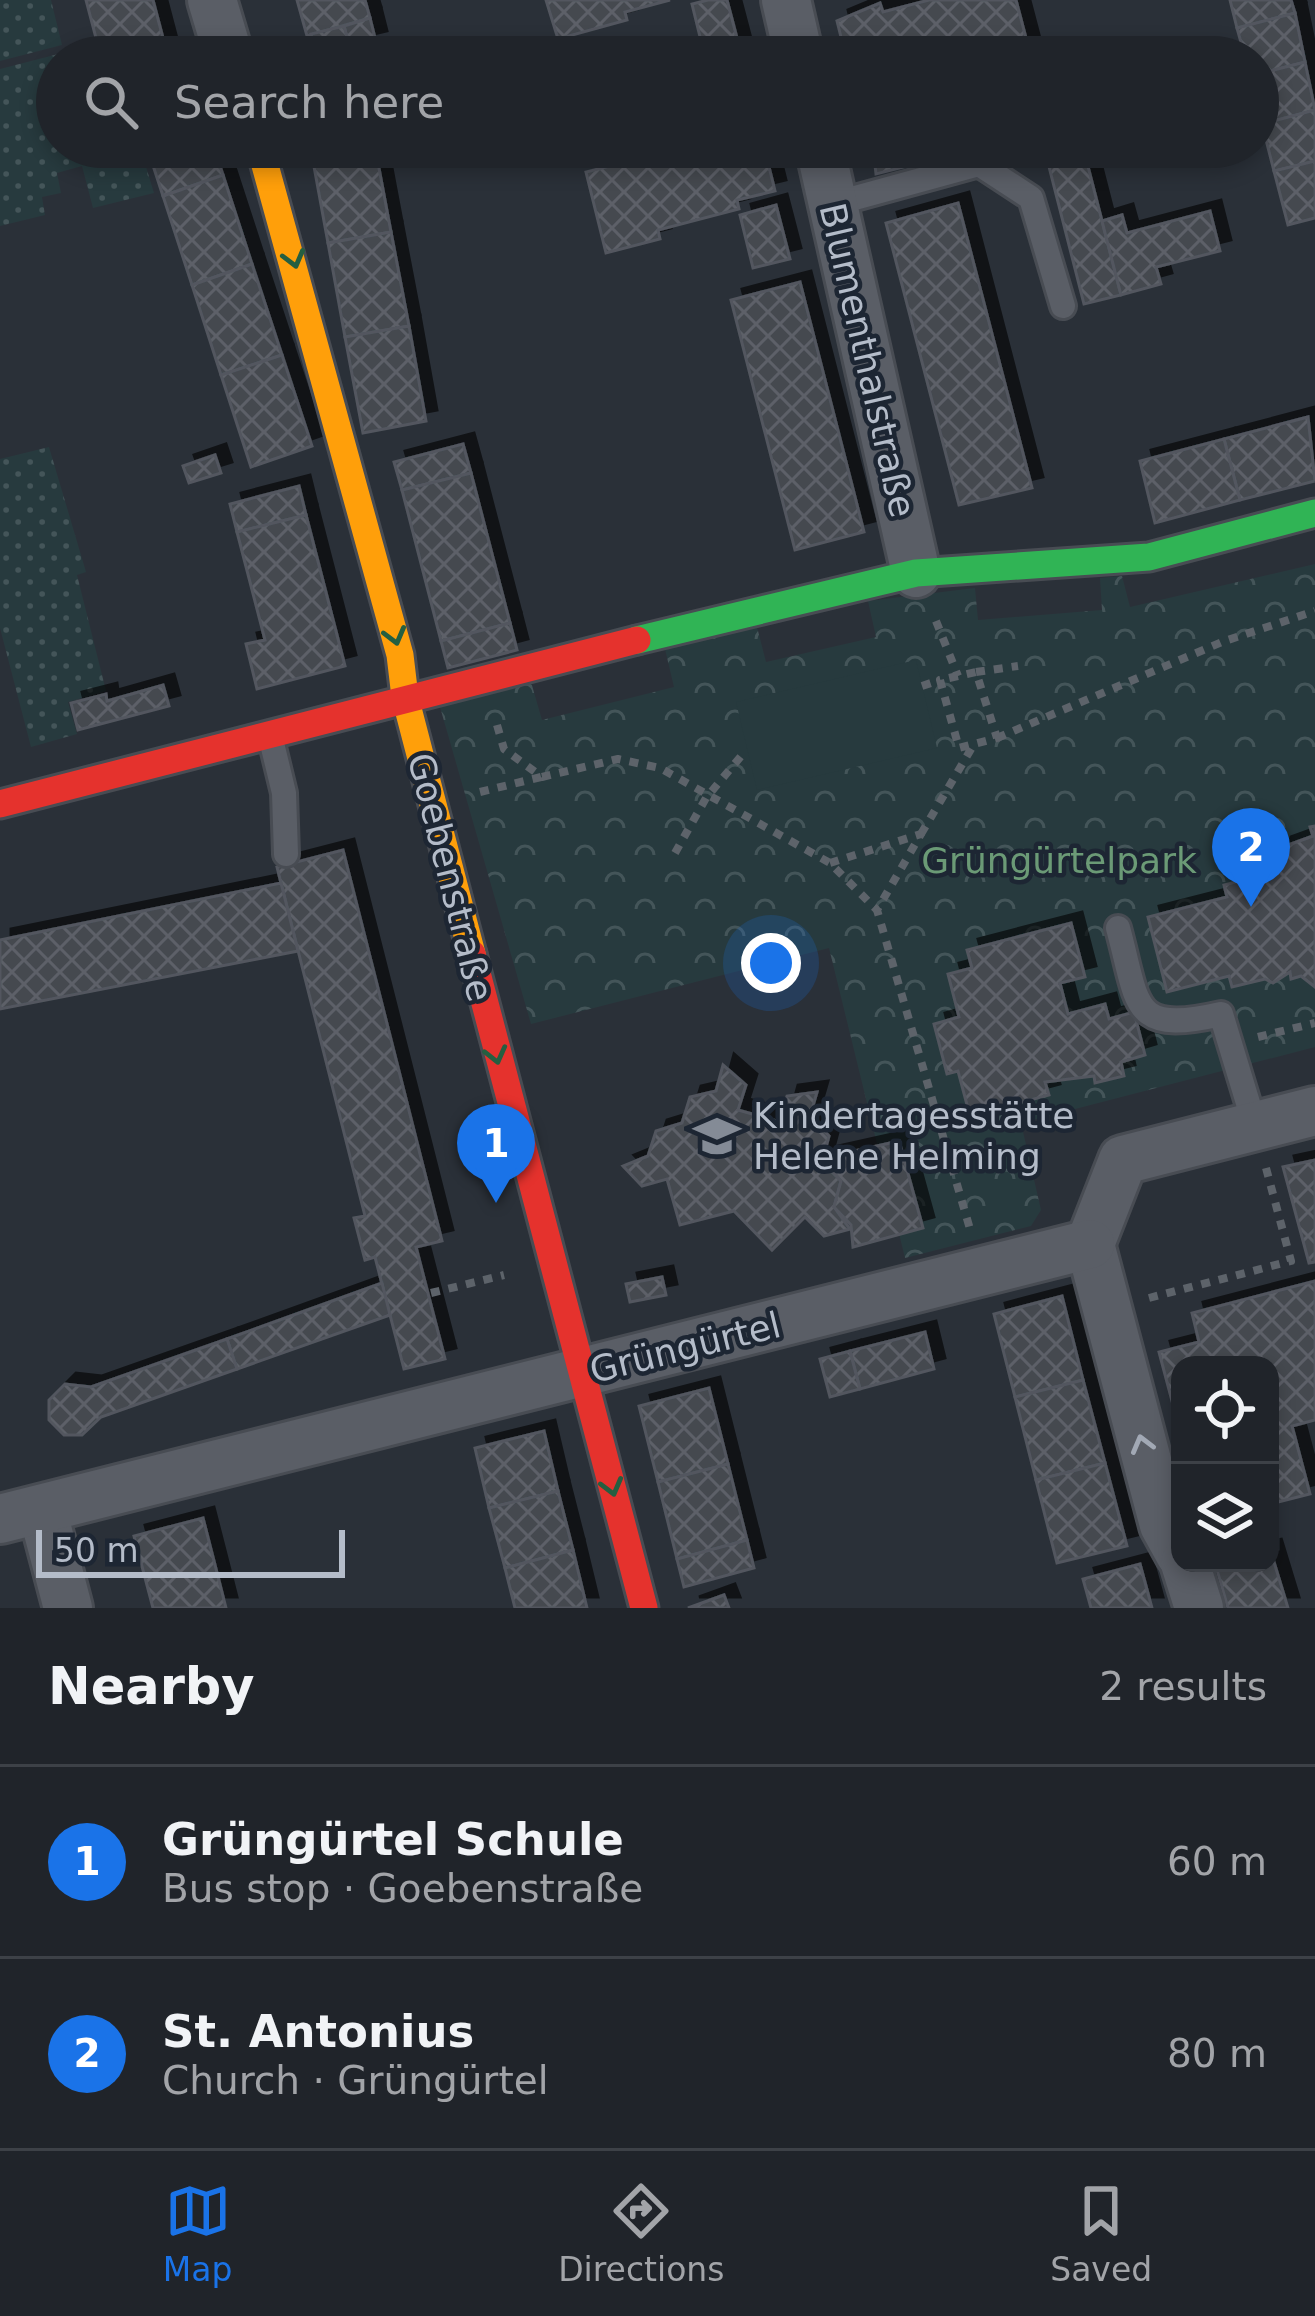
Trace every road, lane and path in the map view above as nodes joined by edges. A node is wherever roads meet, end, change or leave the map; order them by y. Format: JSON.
{"nodes":[{"id":1,"x":212,"y":0,"type":"edge"},
{"id":2,"x":786,"y":0,"type":"edge"},
{"id":3,"x":223,"y":36,"type":"edge"},
{"id":4,"x":794,"y":36,"type":"edge"},
{"id":5,"x":266,"y":168,"type":"edge"},
{"id":6,"x":824,"y":168,"type":"edge"},
{"id":7,"x":965,"y":168,"type":"edge"},
{"id":8,"x":986,"y":168,"type":"edge"},
{"id":9,"x":832,"y":204,"type":"junction"},
{"id":10,"x":1063,"y":306,"type":"dead end"},
{"id":11,"x":1315,"y":513,"type":"edge"},
{"id":12,"x":916,"y":573,"type":"junction"},
{"id":13,"x":1315,"y":611,"type":"edge"},
{"id":14,"x":1018,"y":666,"type":"dead end"},
{"id":15,"x":976,"y":671,"type":"junction"},
{"id":16,"x":940,"y":680,"type":"junction"},
{"id":17,"x":922,"y":686,"type":"dead end"},
{"id":18,"x":405,"y":697,"type":"junction"},
{"id":19,"x":491,"y":707,"type":"dead end"},
{"id":20,"x":269,"y":733,"type":"junction"},
{"id":21,"x":997,"y":738,"type":"junction"},
{"id":22,"x":974,"y":744,"type":"junction"},
{"id":23,"x":742,"y":755,"type":"dead end"},
{"id":24,"x":706,"y":798,"type":"junction"},
{"id":25,"x":0,"y":804,"type":"edge"},
{"id":26,"x":921,"y":834,"type":"junction"},
{"id":27,"x":675,"y":853,"type":"dead end"},
{"id":28,"x":286,"y":854,"type":"dead end"},
{"id":29,"x":830,"y":863,"type":"junction"},
{"id":30,"x":877,"y":910,"type":"junction"},
{"id":31,"x":1118,"y":928,"type":"dead end"},
{"id":32,"x":1315,"y":1023,"type":"edge"},
{"id":33,"x":1230,"y":1043,"type":"junction"},
{"id":34,"x":1315,"y":1111,"type":"edge"},
{"id":35,"x":1255,"y":1126,"type":"junction"},
{"id":36,"x":1090,"y":1244,"type":"junction"},
{"id":37,"x":552,"y":1264,"type":"junction"},
{"id":38,"x":981,"y":1271,"type":"junction"},
{"id":39,"x":431,"y":1293,"type":"dead end"},
{"id":40,"x":1106,"y":1310,"type":"junction"},
{"id":41,"x":582,"y":1373,"type":"junction"},
{"id":42,"x":11,"y":1516,"type":"edge"},
{"id":43,"x":1171,"y":1538,"type":"edge"},
{"id":44,"x":1188,"y":1572,"type":"edge"},
{"id":45,"x":68,"y":1608,"type":"edge"},
{"id":46,"x":644,"y":1608,"type":"edge"},
{"id":47,"x":1199,"y":1608,"type":"edge"}],
"edges":[{"from":1,"to":3,"type":"street"},
{"from":2,"to":4,"type":"street"},
{"from":5,"to":18,"type":"street","name":"Goebenstraße","one_way":true},
{"from":6,"to":9,"type":"street","name":"Blumenthalstraße"},
{"from":7,"to":9,"type":"lane"},
{"from":8,"to":10,"type":"lane"},
{"from":9,"to":12,"type":"street","name":"Blumenthalstraße"},
{"from":11,"to":12,"type":"street"},
{"from":12,"to":18,"type":"street"},
{"from":13,"to":21,"type":"path"},
{"from":14,"to":15,"type":"path"},
{"from":15,"to":16,"type":"path"},
{"from":15,"to":21,"type":"path"},
{"from":16,"to":17,"type":"path"},
{"from":16,"to":22,"type":"path"},
{"from":18,"to":20,"type":"street"},
{"from":18,"to":37,"type":"street","name":"Goebenstraße","one_way":true},
{"from":19,"to":24,"type":"path"},
{"from":20,"to":25,"type":"street"},
{"from":20,"to":28,"type":"lane"},
{"from":21,"to":22,"type":"path"},
{"from":22,"to":26,"type":"path"},
{"from":23,"to":24,"type":"path"},
{"from":24,"to":27,"type":"path"},
{"from":24,"to":29,"type":"path"},
{"from":26,"to":29,"type":"path"},
{"from":26,"to":30,"type":"path"},
{"from":29,"to":30,"type":"path"},
{"from":30,"to":38,"type":"path"},
{"from":31,"to":33,"type":"lane"},
{"from":32,"to":33,"type":"path"},
{"from":33,"to":35,"type":"lane"},
{"from":34,"to":35,"type":"street"},
{"from":35,"to":36,"type":"street"},
{"from":35,"to":40,"type":"path"},
{"from":36,"to":38,"type":"street","name":"Grüngürtel"},
{"from":36,"to":40,"type":"street"},
{"from":37,"to":39,"type":"path"},
{"from":37,"to":41,"type":"street","name":"Goebenstraße"},
{"from":38,"to":41,"type":"street","name":"Grüngürtel"},
{"from":43,"to":40,"type":"street","one_way":true},
{"from":41,"to":42,"type":"street","name":"Grüngürtel"},
{"from":41,"to":46,"type":"street","name":"Goebenstraße","one_way":true},
{"from":42,"to":45,"type":"street"},
{"from":44,"to":47,"type":"street"}]}
